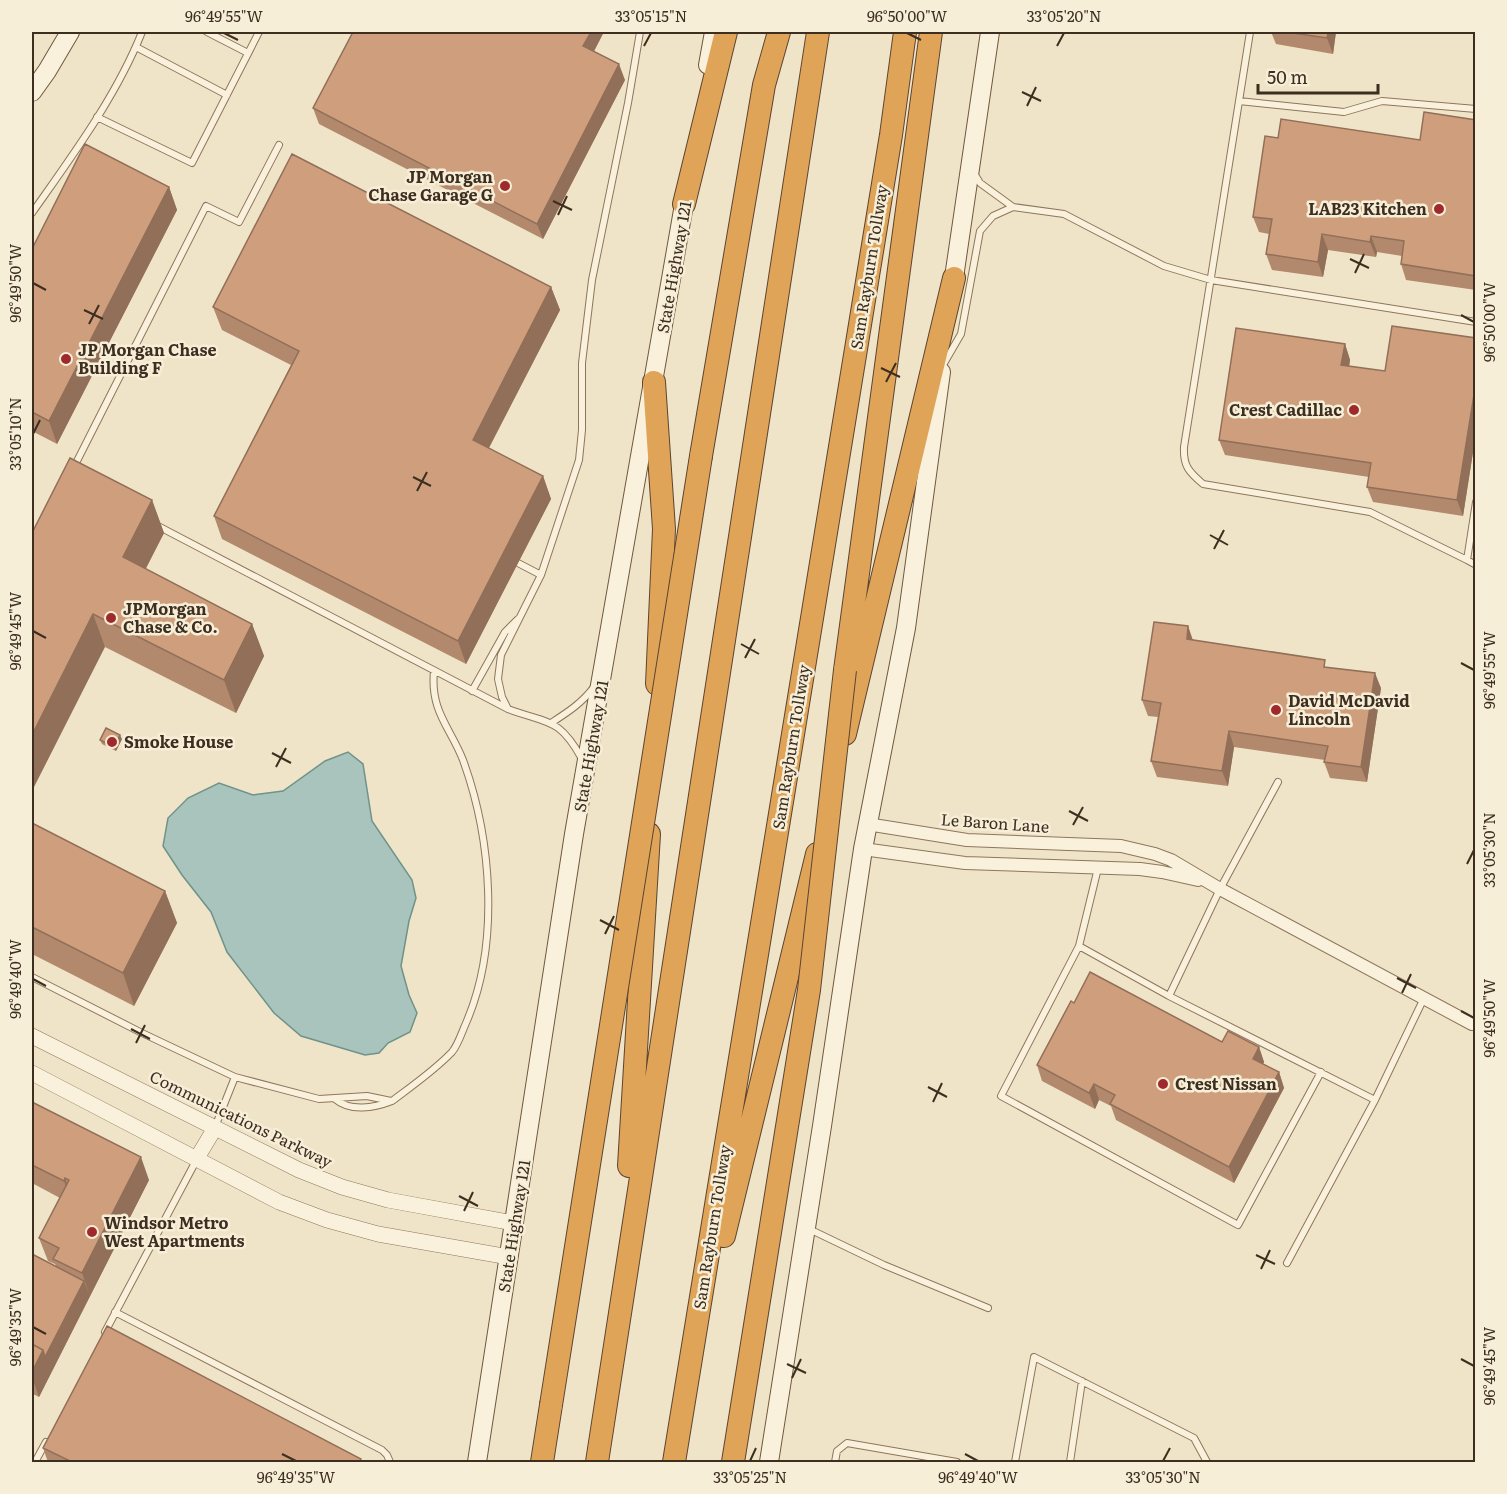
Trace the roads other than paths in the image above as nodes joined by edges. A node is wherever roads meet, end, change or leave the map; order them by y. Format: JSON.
{"nodes":[{"id":1,"x":70,"y":32,"type":"edge"},
{"id":2,"x":142,"y":32,"type":"edge"},
{"id":3,"x":207,"y":32,"type":"edge"},
{"id":4,"x":260,"y":32,"type":"edge"},
{"id":5,"x":640,"y":32,"type":"edge"},
{"id":6,"x":714,"y":32,"type":"edge"},
{"id":7,"x":726,"y":32,"type":"edge"},
{"id":8,"x":779,"y":32,"type":"edge"},
{"id":9,"x":818,"y":32,"type":"edge"},
{"id":10,"x":905,"y":32,"type":"edge"},
{"id":11,"x":931,"y":32,"type":"edge"},
{"id":12,"x":990,"y":32,"type":"edge"},
{"id":13,"x":1250,"y":32,"type":"edge"},
{"id":14,"x":136,"y":47,"type":"junction"},
{"id":15,"x":248,"y":53,"type":"junction"},
{"id":16,"x":32,"y":92,"type":"edge"},
{"id":17,"x":227,"y":95,"type":"junction"},
{"id":18,"x":1239,"y":101,"type":"junction"},
{"id":19,"x":1476,"y":109,"type":"edge"},
{"id":20,"x":97,"y":117,"type":"junction"},
{"id":21,"x":279,"y":145,"type":"dead end"},
{"id":22,"x":970,"y":168,"type":"junction"},
{"id":23,"x":684,"y":204,"type":"junction"},
{"id":24,"x":1013,"y":207,"type":"junction"},
{"id":25,"x":32,"y":213,"type":"edge"},
{"id":26,"x":954,"y":278,"type":"junction"},
{"id":27,"x":1210,"y":280,"type":"junction"},
{"id":28,"x":1476,"y":322,"type":"edge"},
{"id":29,"x":941,"y":367,"type":"junction"},
{"id":30,"x":654,"y":382,"type":"junction"},
{"id":31,"x":68,"y":478,"type":"edge"},
{"id":32,"x":1476,"y":502,"type":"edge"},
{"id":33,"x":148,"y":521,"type":"edge"},
{"id":34,"x":1467,"y":560,"type":"junction"},
{"id":35,"x":518,"y":563,"type":"dead end"},
{"id":36,"x":1476,"y":565,"type":"edge"},
{"id":37,"x":541,"y":575,"type":"junction"},
{"id":38,"x":522,"y":614,"type":"junction"},
{"id":39,"x":434,"y":671,"type":"junction"},
{"id":40,"x":604,"y":672,"type":"junction"},
{"id":41,"x":472,"y":691,"type":"junction"},
{"id":42,"x":508,"y":709,"type":"junction"},
{"id":43,"x":551,"y":723,"type":"junction"},
{"id":44,"x":586,"y":768,"type":"junction"},
{"id":45,"x":1278,"y":782,"type":"dead end"},
{"id":46,"x":867,"y":824,"type":"junction"},
{"id":47,"x":863,"y":849,"type":"junction"},
{"id":48,"x":1098,"y":868,"type":"junction"},
{"id":49,"x":1220,"y":889,"type":"junction"},
{"id":50,"x":1079,"y":946,"type":"junction"},
{"id":51,"x":32,"y":977,"type":"edge"},
{"id":52,"x":1169,"y":996,"type":"junction"},
{"id":53,"x":1424,"y":998,"type":"junction"},
{"id":54,"x":1474,"y":1025,"type":"edge"},
{"id":55,"x":32,"y":1036,"type":"edge"},
{"id":56,"x":1321,"y":1072,"type":"junction"},
{"id":57,"x":32,"y":1073,"type":"edge"},
{"id":58,"x":235,"y":1077,"type":"junction"},
{"id":59,"x":334,"y":1099,"type":"junction"},
{"id":60,"x":1376,"y":1100,"type":"junction"},
{"id":61,"x":392,"y":1101,"type":"junction"},
{"id":62,"x":215,"y":1128,"type":"junction"},
{"id":63,"x":197,"y":1158,"type":"junction"},
{"id":64,"x":514,"y":1223,"type":"junction"},
{"id":65,"x":806,"y":1227,"type":"junction"},
{"id":66,"x":509,"y":1257,"type":"junction"},
{"id":67,"x":1287,"y":1263,"type":"dead end"},
{"id":68,"x":988,"y":1308,"type":"dead end"},
{"id":69,"x":116,"y":1312,"type":"junction"},
{"id":70,"x":619,"y":1314,"type":"junction"},
{"id":71,"x":99,"y":1342,"type":"edge"},
{"id":72,"x":1082,"y":1381,"type":"junction"},
{"id":73,"x":683,"y":1406,"type":"junction"},
{"id":74,"x":51,"y":1432,"type":"edge"},
{"id":75,"x":35,"y":1462,"type":"edge"},
{"id":76,"x":390,"y":1462,"type":"edge"},
{"id":77,"x":477,"y":1462,"type":"edge"},
{"id":78,"x":542,"y":1462,"type":"edge"},
{"id":79,"x":597,"y":1462,"type":"edge"},
{"id":80,"x":674,"y":1462,"type":"edge"},
{"id":81,"x":733,"y":1462,"type":"edge"},
{"id":82,"x":769,"y":1462,"type":"edge"},
{"id":83,"x":835,"y":1462,"type":"edge"},
{"id":84,"x":957,"y":1462,"type":"edge"},
{"id":85,"x":1015,"y":1462,"type":"edge"},
{"id":86,"x":1070,"y":1462,"type":"edge"},
{"id":87,"x":1207,"y":1462,"type":"edge"}],
"edges":[{"from":1,"to":16,"type":"main road"},
{"from":2,"to":14,"type":"lane"},
{"from":3,"to":15,"type":"lane"},
{"from":4,"to":15,"type":"lane"},
{"from":5,"to":37,"type":"lane"},
{"from":6,"to":23,"type":"main road","name":"State Highway 121"},
{"from":7,"to":23,"type":"highway"},
{"from":8,"to":78,"type":"highway","bridge":true},
{"from":9,"to":70,"type":"highway"},
{"from":10,"to":73,"type":"highway","name":"Sam Rayburn Tollway"},
{"from":11,"to":81,"type":"highway","bridge":true},
{"from":12,"to":22,"type":"main road"},
{"from":13,"to":18,"type":"lane"},
{"from":14,"to":17,"type":"lane"},
{"from":14,"to":20,"type":"lane"},
{"from":15,"to":17,"type":"lane"},
{"from":17,"to":20,"type":"lane"},
{"from":18,"to":19,"type":"lane"},
{"from":18,"to":27,"type":"lane"},
{"from":20,"to":25,"type":"lane"},
{"from":21,"to":31,"type":"lane"},
{"from":22,"to":24,"type":"lane"},
{"from":22,"to":26,"type":"main road"},
{"from":23,"to":30,"type":"main road","name":"State Highway 121"},
{"from":24,"to":27,"type":"lane"},
{"from":24,"to":29,"type":"lane"},
{"from":26,"to":29,"type":"main road"},
{"from":26,"to":73,"type":"highway"},
{"from":27,"to":28,"type":"lane"},
{"from":27,"to":34,"type":"lane"},
{"from":29,"to":46,"type":"main road"},
{"from":30,"to":40,"type":"main road","name":"State Highway 121"},
{"from":30,"to":70,"type":"highway"},
{"from":32,"to":34,"type":"lane"},
{"from":33,"to":39,"type":"lane"},
{"from":34,"to":36,"type":"lane"},
{"from":35,"to":37,"type":"lane"},
{"from":37,"to":38,"type":"lane"},
{"from":38,"to":41,"type":"lane"},
{"from":38,"to":42,"type":"lane"},
{"from":39,"to":41,"type":"lane"},
{"from":39,"to":61,"type":"lane"},
{"from":40,"to":43,"type":"lane"},
{"from":40,"to":44,"type":"main road","name":"State Highway 121"},
{"from":41,"to":42,"type":"lane"},
{"from":42,"to":43,"type":"lane"},
{"from":43,"to":44,"type":"lane"},
{"from":44,"to":64,"type":"main road","name":"State Highway 121"},
{"from":45,"to":49,"type":"lane"},
{"from":46,"to":47,"type":"main road"},
{"from":46,"to":49,"type":"street","name":"Le Baron Lane"},
{"from":47,"to":48,"type":"street","name":"Le Baron Lane"},
{"from":47,"to":65,"type":"main road"},
{"from":48,"to":49,"type":"street","name":"Le Baron Lane"},
{"from":48,"to":50,"type":"lane"},
{"from":49,"to":52,"type":"lane"},
{"from":49,"to":53,"type":"street","name":"Le Baron Lane"},
{"from":50,"to":52,"type":"lane"},
{"from":50,"to":56,"type":"lane"},
{"from":51,"to":58,"type":"lane"},
{"from":52,"to":56,"type":"lane"},
{"from":53,"to":54,"type":"street","name":"Le Baron Lane"},
{"from":53,"to":60,"type":"lane"},
{"from":55,"to":62,"type":"street","name":"Communications Parkway"},
{"from":56,"to":60,"type":"lane"},
{"from":57,"to":63,"type":"street"},
{"from":58,"to":59,"type":"lane"},
{"from":58,"to":62,"type":"lane"},
{"from":59,"to":61,"type":"lane"},
{"from":59,"to":61,"type":"lane"},
{"from":60,"to":67,"type":"lane"},
{"from":62,"to":63,"type":"street"},
{"from":62,"to":64,"type":"street","name":"Communications Parkway"},
{"from":63,"to":66,"type":"street"},
{"from":63,"to":69,"type":"lane"},
{"from":64,"to":66,"type":"main road","name":"State Highway 121"},
{"from":65,"to":68,"type":"lane"},
{"from":65,"to":82,"type":"main road"},
{"from":66,"to":77,"type":"main road","name":"State Highway 121"},
{"from":69,"to":71,"type":"lane"},
{"from":69,"to":76,"type":"lane"},
{"from":70,"to":79,"type":"highway"},
{"from":72,"to":85,"type":"lane"},
{"from":72,"to":86,"type":"lane"},
{"from":72,"to":87,"type":"lane"},
{"from":73,"to":80,"type":"highway","name":"Sam Rayburn Tollway"},
{"from":74,"to":75,"type":"lane"},
{"from":83,"to":84,"type":"lane"}]}
